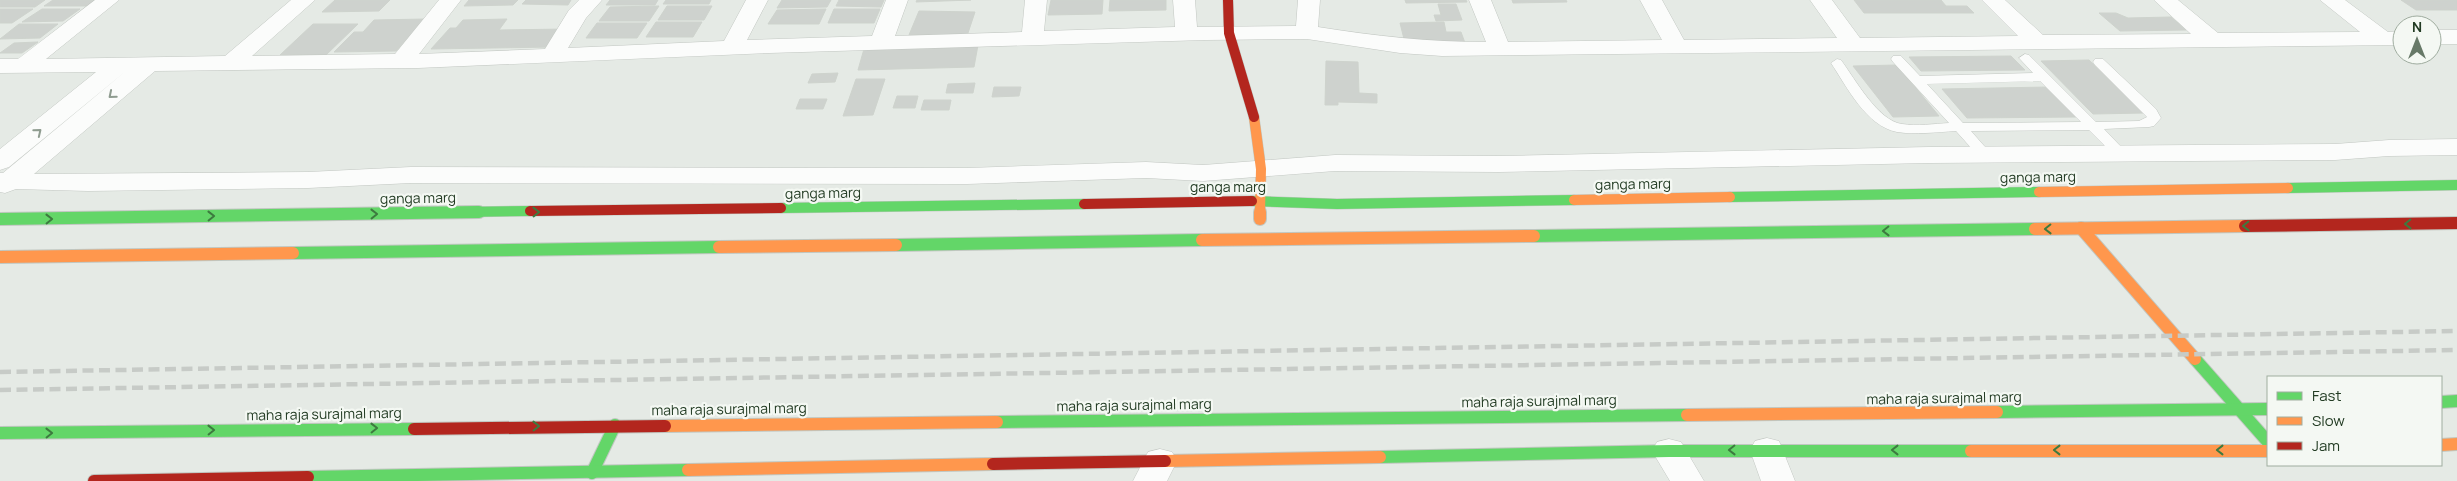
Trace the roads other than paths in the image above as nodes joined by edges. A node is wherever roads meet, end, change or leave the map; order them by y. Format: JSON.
{"nodes":[{"id":1,"x":108,"y":0,"type":"edge"},
{"id":2,"x":304,"y":0,"type":"edge"},
{"id":3,"x":450,"y":0,"type":"edge"},
{"id":4,"x":591,"y":0,"type":"edge"},
{"id":5,"x":757,"y":0,"type":"edge"},
{"id":6,"x":897,"y":0,"type":"edge"},
{"id":7,"x":1036,"y":0,"type":"edge"},
{"id":8,"x":1184,"y":0,"type":"edge"},
{"id":9,"x":1228,"y":0,"type":"edge"},
{"id":10,"x":1308,"y":0,"type":"edge"},
{"id":11,"x":1480,"y":0,"type":"edge"},
{"id":12,"x":1651,"y":0,"type":"edge"},
{"id":13,"x":1821,"y":0,"type":"edge"},
{"id":14,"x":1993,"y":0,"type":"edge"},
{"id":15,"x":2166,"y":0,"type":"edge"},
{"id":16,"x":2331,"y":0,"type":"edge"},
{"id":17,"x":1307,"y":32,"type":"junction"},
{"id":18,"x":1229,"y":33,"type":"junction"},
{"id":19,"x":1187,"y":34,"type":"junction"},
{"id":20,"x":2442,"y":37,"type":"edge"},
{"id":21,"x":2457,"y":37,"type":"edge"},
{"id":22,"x":1032,"y":38,"type":"junction"},
{"id":23,"x":2392,"y":38,"type":"edge"},
{"id":24,"x":2212,"y":40,"type":"junction"},
{"id":25,"x":882,"y":43,"type":"junction"},
{"id":26,"x":1852,"y":44,"type":"junction"},
{"id":27,"x":1676,"y":46,"type":"junction"},
{"id":28,"x":732,"y":48,"type":"junction"},
{"id":29,"x":1500,"y":48,"type":"junction"},
{"id":30,"x":2031,"y":50,"type":"junction"},
{"id":31,"x":553,"y":54,"type":"junction"},
{"id":32,"x":1897,"y":60,"type":"dead end"},
{"id":33,"x":402,"y":61,"type":"junction"},
{"id":34,"x":2099,"y":62,"type":"dead end"},
{"id":35,"x":231,"y":63,"type":"junction"},
{"id":36,"x":1837,"y":63,"type":"dead end"},
{"id":37,"x":120,"y":64,"type":"junction"},
{"id":38,"x":149,"y":64,"type":"junction"},
{"id":39,"x":24,"y":65,"type":"junction"},
{"id":40,"x":0,"y":66,"type":"edge"},
{"id":41,"x":2043,"y":77,"type":"junction"},
{"id":42,"x":1917,"y":80,"type":"junction"},
{"id":43,"x":2092,"y":126,"type":"junction"},
{"id":44,"x":1959,"y":127,"type":"junction"},
{"id":45,"x":2457,"y":147,"type":"edge"},
{"id":46,"x":2119,"y":152,"type":"junction"},
{"id":47,"x":1986,"y":156,"type":"junction"},
{"id":48,"x":1261,"y":169,"type":"junction"},
{"id":49,"x":3,"y":178,"type":"edge"},
{"id":50,"x":2457,"y":185,"type":"edge"},
{"id":51,"x":1258,"y":201,"type":"junction"},
{"id":52,"x":0,"y":220,"type":"edge"},
{"id":53,"x":2457,"y":223,"type":"edge"},
{"id":54,"x":2081,"y":228,"type":"junction"},
{"id":55,"x":1261,"y":240,"type":"junction"},
{"id":56,"x":0,"y":257,"type":"edge"},
{"id":57,"x":2457,"y":401,"type":"edge"},
{"id":58,"x":2442,"y":402,"type":"edge"},
{"id":59,"x":2267,"y":409,"type":"edge"},
{"id":60,"x":2241,"y":410,"type":"junction"},
{"id":61,"x":615,"y":425,"type":"junction"},
{"id":62,"x":0,"y":433,"type":"edge"},
{"id":63,"x":2267,"y":441,"type":"edge"},
{"id":64,"x":2457,"y":444,"type":"edge"},
{"id":65,"x":2442,"y":445,"type":"edge"},
{"id":66,"x":1767,"y":450,"type":"junction"},
{"id":67,"x":1669,"y":451,"type":"junction"},
{"id":68,"x":2267,"y":451,"type":"edge"},
{"id":69,"x":1155,"y":471,"type":"edge"},
{"id":70,"x":590,"y":477,"type":"edge"},
{"id":71,"x":94,"y":481,"type":"edge"},
{"id":72,"x":1687,"y":481,"type":"edge"},
{"id":73,"x":1778,"y":481,"type":"edge"}],
"edges":[{"from":1,"to":39,"type":"street"},
{"from":2,"to":35,"type":"street"},
{"from":3,"to":33,"type":"street"},
{"from":4,"to":31,"type":"street"},
{"from":5,"to":28,"type":"street"},
{"from":6,"to":25,"type":"street"},
{"from":7,"to":22,"type":"street"},
{"from":8,"to":19,"type":"street"},
{"from":9,"to":18,"type":"street"},
{"from":10,"to":17,"type":"street"},
{"from":11,"to":29,"type":"street"},
{"from":12,"to":27,"type":"street"},
{"from":13,"to":26,"type":"street"},
{"from":14,"to":30,"type":"street"},
{"from":15,"to":24,"type":"street"},
{"from":16,"to":23,"type":"street"},
{"from":17,"to":18,"type":"street"},
{"from":17,"to":29,"type":"street"},
{"from":18,"to":19,"type":"street"},
{"from":18,"to":48,"type":"street"},
{"from":19,"to":22,"type":"street"},
{"from":20,"to":21,"type":"street"},
{"from":22,"to":25,"type":"street"},
{"from":23,"to":24,"type":"street"},
{"from":24,"to":30,"type":"street"},
{"from":25,"to":28,"type":"street"},
{"from":26,"to":27,"type":"street"},
{"from":26,"to":30,"type":"street"},
{"from":27,"to":29,"type":"street"},
{"from":28,"to":31,"type":"street"},
{"from":30,"to":41,"type":"lane"},
{"from":31,"to":33,"type":"street"},
{"from":32,"to":42,"type":"lane"},
{"from":33,"to":35,"type":"street"},
{"from":34,"to":43,"type":"lane"},
{"from":35,"to":38,"type":"street"},
{"from":36,"to":44,"type":"lane"},
{"from":37,"to":38,"type":"street"},
{"from":37,"to":39,"type":"street"},
{"from":49,"to":37,"type":"street","one_way":true},
{"from":38,"to":49,"type":"street","one_way":true},
{"from":39,"to":40,"type":"street"},
{"from":41,"to":42,"type":"lane"},
{"from":41,"to":43,"type":"lane"},
{"from":42,"to":44,"type":"lane"},
{"from":43,"to":44,"type":"lane"},
{"from":43,"to":46,"type":"lane"},
{"from":44,"to":47,"type":"lane"},
{"from":45,"to":46,"type":"street"},
{"from":46,"to":47,"type":"street"},
{"from":47,"to":48,"type":"street"},
{"from":48,"to":49,"type":"street"},
{"from":48,"to":51,"type":"street"},
{"from":50,"to":51,"type":"street","name":"ganga marg"},
{"from":52,"to":51,"type":"street","name":"ganga marg","one_way":true},
{"from":51,"to":55,"type":"street"},
{"from":53,"to":54,"type":"street","one_way":true},
{"from":54,"to":55,"type":"street","one_way":true},
{"from":54,"to":60,"type":"street"},
{"from":55,"to":56,"type":"street"},
{"from":57,"to":58,"type":"street"},
{"from":59,"to":60,"type":"street","name":"maha raja surajmal marg"},
{"from":60,"to":61,"type":"street","name":"maha raja surajmal marg"},
{"from":60,"to":63,"type":"street"},
{"from":62,"to":61,"type":"street","name":"maha raja surajmal marg","one_way":true},
{"from":61,"to":70,"type":"street"},
{"from":64,"to":65,"type":"street"},
{"from":66,"to":67,"type":"street","one_way":true},
{"from":68,"to":66,"type":"street","one_way":true},
{"from":66,"to":73,"type":"street"},
{"from":67,"to":69,"type":"street"},
{"from":67,"to":72,"type":"street"},
{"from":69,"to":70,"type":"street"},
{"from":70,"to":71,"type":"street"}]}
